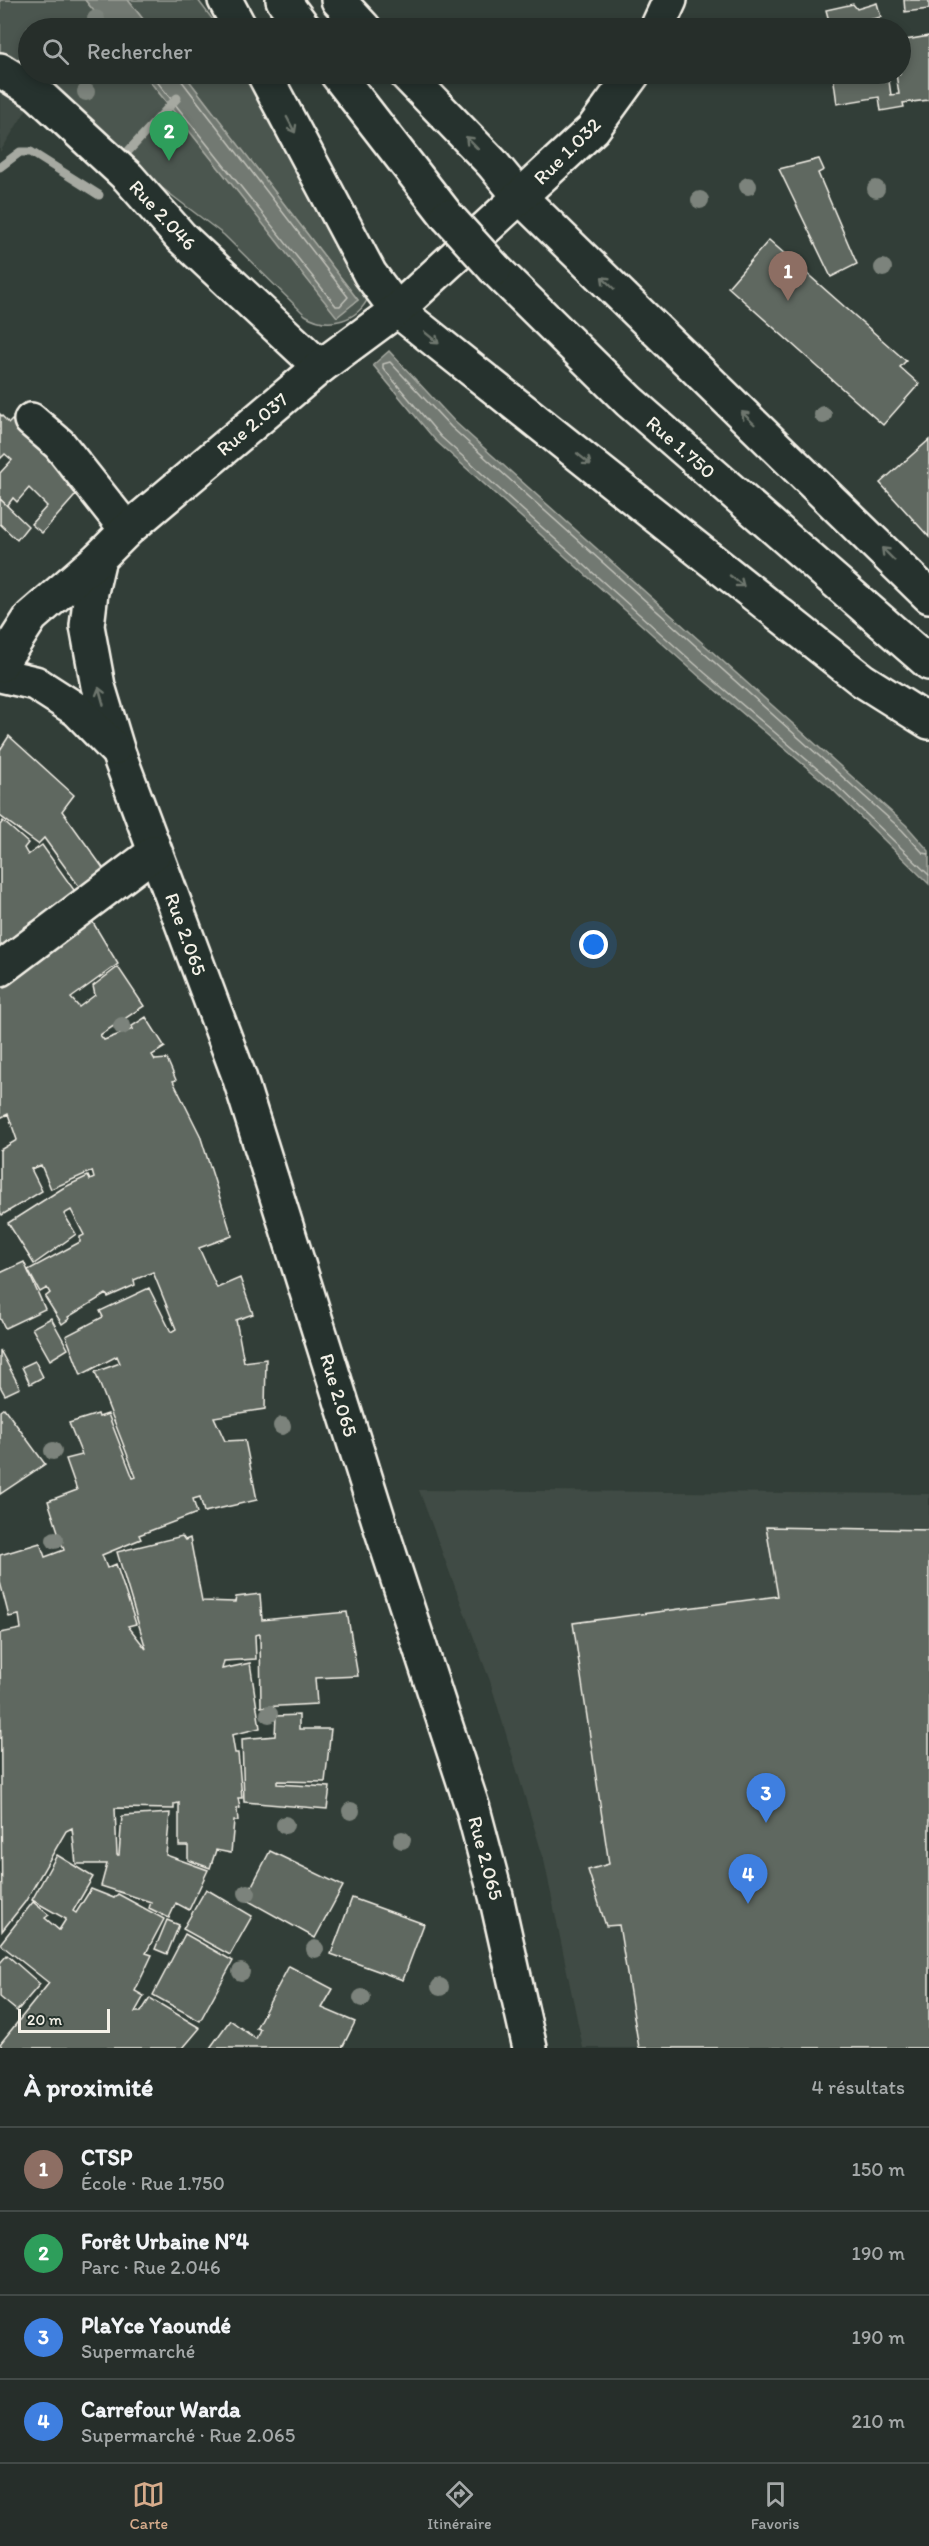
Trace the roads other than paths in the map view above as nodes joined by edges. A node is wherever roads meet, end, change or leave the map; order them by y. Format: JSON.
{"nodes":[{"id":1,"x":225,"y":0,"type":"edge"},
{"id":2,"x":283,"y":0,"type":"edge"},
{"id":3,"x":338,"y":0,"type":"edge"},
{"id":4,"x":670,"y":0,"type":"edge"},
{"id":5,"x":235,"y":18,"type":"edge"},
{"id":6,"x":296,"y":18,"type":"edge"},
{"id":7,"x":355,"y":18,"type":"edge"},
{"id":8,"x":662,"y":18,"type":"edge"},
{"id":9,"x":0,"y":70,"type":"edge"},
{"id":10,"x":18,"y":81,"type":"edge"},
{"id":11,"x":23,"y":84,"type":"edge"},
{"id":12,"x":269,"y":84,"type":"edge"},
{"id":13,"x":345,"y":84,"type":"edge"},
{"id":14,"x":416,"y":84,"type":"edge"},
{"id":15,"x":626,"y":84,"type":"edge"},
{"id":16,"x":520,"y":197,"type":"junction"},
{"id":17,"x":397,"y":310,"type":"junction"},
{"id":18,"x":320,"y":366,"type":"junction"},
{"id":19,"x":31,"y":420,"type":"dead end"},
{"id":20,"x":127,"y":530,"type":"junction"},
{"id":21,"x":99,"y":558,"type":"junction"},
{"id":22,"x":929,"y":596,"type":"edge"},
{"id":23,"x":929,"y":663,"type":"edge"},
{"id":24,"x":0,"y":665,"type":"edge"},
{"id":25,"x":0,"y":675,"type":"edge"},
{"id":26,"x":929,"y":722,"type":"edge"},
{"id":27,"x":118,"y":752,"type":"junction"},
{"id":28,"x":155,"y":852,"type":"junction"},
{"id":29,"x":0,"y":969,"type":"edge"},
{"id":30,"x":530,"y":2048,"type":"edge"}],
"edges":[{"from":1,"to":5,"type":"main road"},
{"from":2,"to":6,"type":"main road"},
{"from":3,"to":7,"type":"main road"},
{"from":4,"to":8,"type":"main road"},
{"from":9,"to":10,"type":"main road","name":"Rue 2.046"},
{"from":11,"to":18,"type":"main road","name":"Rue 2.046"},
{"from":12,"to":17,"type":"main road","one_way":true},
{"from":13,"to":23,"type":"main road","name":"Rue 1.750","bridge":true},
{"from":16,"to":14,"type":"main road","one_way":true},
{"from":15,"to":16,"type":"main road","name":"Rue 1.032"},
{"from":16,"to":17,"type":"main road","name":"Rue 2.037"},
{"from":22,"to":16,"type":"main road","one_way":true},
{"from":17,"to":18,"type":"main road","name":"Rue 2.037"},
{"from":17,"to":26,"type":"main road","one_way":true},
{"from":18,"to":20,"type":"main road","name":"Rue 2.037"},
{"from":19,"to":20,"type":"main road"},
{"from":20,"to":21,"type":"main road","name":"Rue 2.037"},
{"from":21,"to":24,"type":"main road","name":"Rue 2.037"},
{"from":27,"to":21,"type":"main road","name":"Rue 2.065","one_way":true},
{"from":25,"to":27,"type":"main road","name":"Rue 2.065"},
{"from":27,"to":28,"type":"main road","name":"Rue 2.065"},
{"from":28,"to":29,"type":"main road"},
{"from":28,"to":30,"type":"main road","name":"Rue 2.065"}]}
